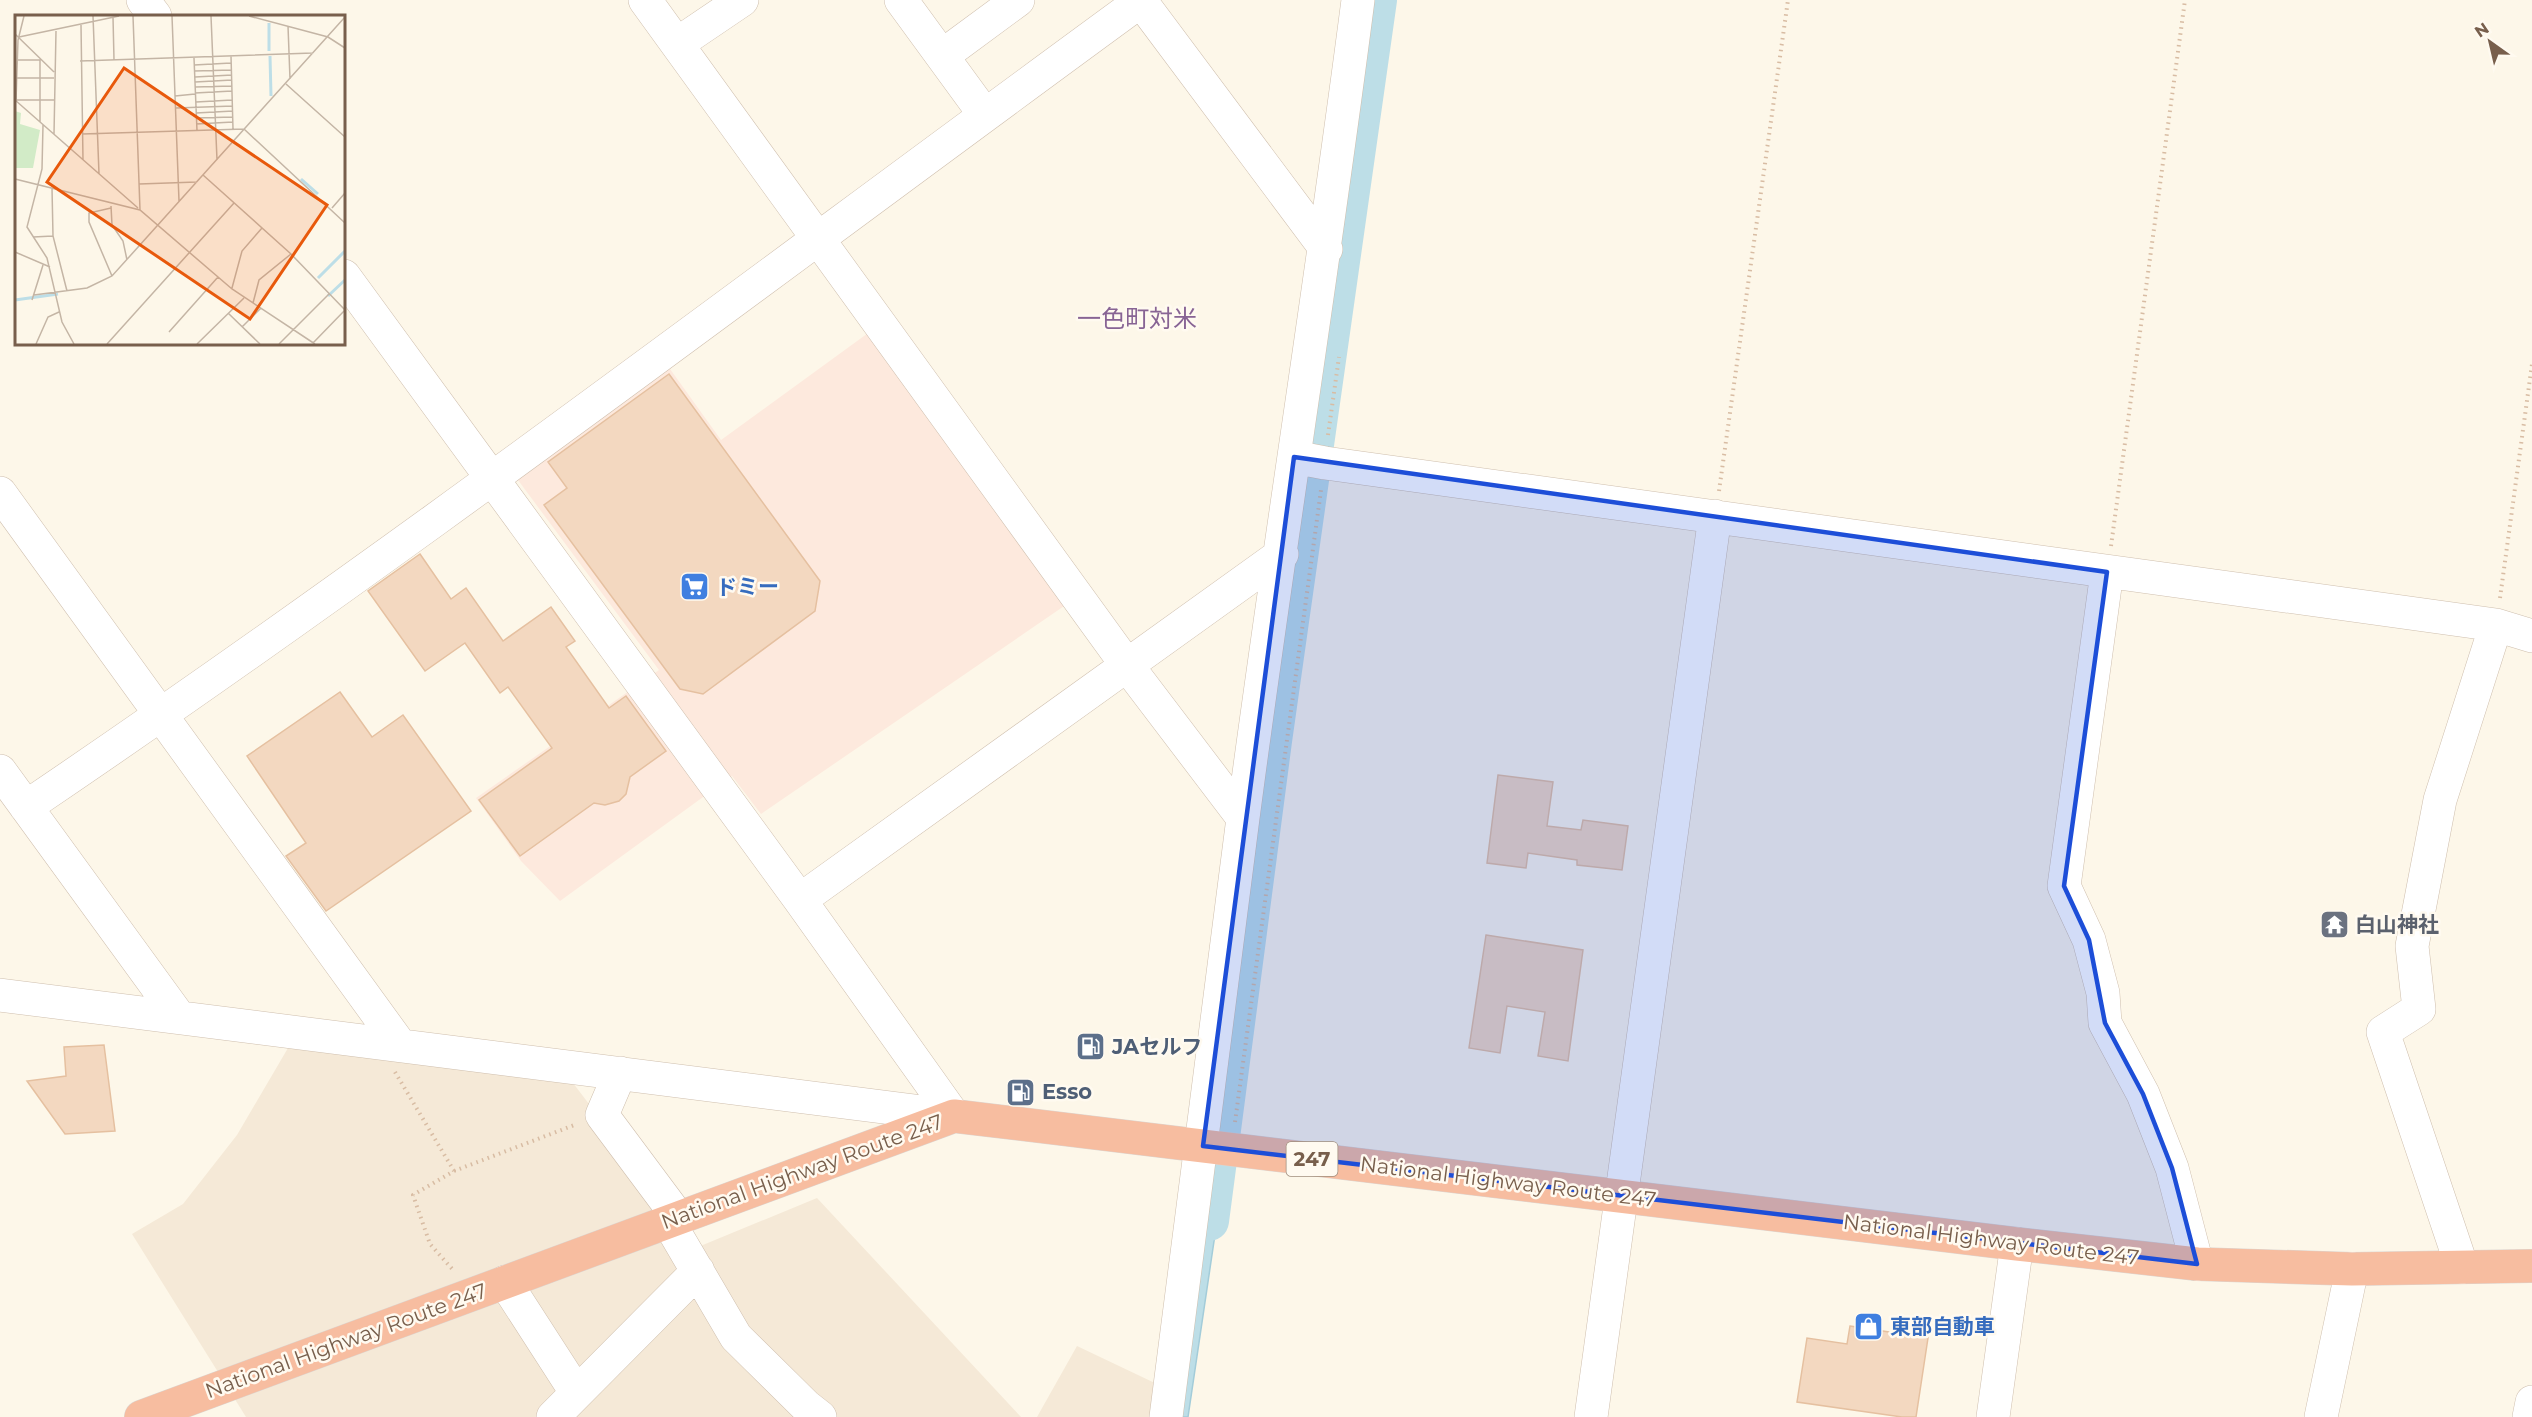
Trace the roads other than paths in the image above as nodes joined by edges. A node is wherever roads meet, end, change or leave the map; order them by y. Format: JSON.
{"nodes":[{"id":1,"x":143,"y":0,"type":"edge"},
{"id":2,"x":645,"y":0,"type":"edge"},
{"id":3,"x":742,"y":0,"type":"edge"},
{"id":4,"x":1018,"y":0,"type":"edge"},
{"id":5,"x":1141,"y":0,"type":"edge"},
{"id":6,"x":1358,"y":0,"type":"edge"},
{"id":7,"x":911,"y":4,"type":"edge"},
{"id":8,"x":154,"y":15,"type":"edge"},
{"id":9,"x":677,"y":44,"type":"junction"},
{"id":10,"x":942,"y":56,"type":"junction"},
{"id":11,"x":985,"y":115,"type":"junction"},
{"id":12,"x":819,"y":238,"type":"junction"},
{"id":13,"x":1326,"y":249,"type":"junction"},
{"id":14,"x":345,"y":277,"type":"edge"},
{"id":15,"x":1309,"y":460,"type":"junction"},
{"id":16,"x":491,"y":480,"type":"junction"},
{"id":17,"x":0,"y":493,"type":"edge"},
{"id":18,"x":1715,"y":516,"type":"junction"},
{"id":19,"x":1281,"y":554,"type":"junction"},
{"id":20,"x":2107,"y":572,"type":"junction"},
{"id":21,"x":2496,"y":625,"type":"junction"},
{"id":22,"x":2532,"y":636,"type":"edge"},
{"id":23,"x":1126,"y":664,"type":"junction"},
{"id":24,"x":162,"y":715,"type":"junction"},
{"id":25,"x":0,"y":771,"type":"edge"},
{"id":26,"x":26,"y":807,"type":"junction"},
{"id":27,"x":1243,"y":818,"type":"junction"},
{"id":28,"x":800,"y":900,"type":"junction"},
{"id":29,"x":0,"y":995,"type":"edge"},
{"id":30,"x":179,"y":1017,"type":"junction"},
{"id":31,"x":388,"y":1044,"type":"junction"},
{"id":32,"x":620,"y":1073,"type":"junction"},
{"id":33,"x":954,"y":1116,"type":"junction"},
{"id":34,"x":1217,"y":1148,"type":"junction"},
{"id":35,"x":1620,"y":1195,"type":"junction"},
{"id":36,"x":673,"y":1219,"type":"junction"},
{"id":37,"x":2017,"y":1244,"type":"junction"},
{"id":38,"x":2197,"y":1264,"type":"junction"},
{"id":39,"x":2532,"y":1266,"type":"edge"},
{"id":40,"x":2462,"y":1267,"type":"junction"},
{"id":41,"x":2352,"y":1269,"type":"junction"},
{"id":42,"x":698,"y":1271,"type":"junction"},
{"id":43,"x":505,"y":1282,"type":"junction"},
{"id":44,"x":576,"y":1392,"type":"junction"},
{"id":45,"x":2532,"y":1402,"type":"edge"},
{"id":46,"x":141,"y":1417,"type":"edge"},
{"id":47,"x":553,"y":1417,"type":"edge"},
{"id":48,"x":820,"y":1417,"type":"edge"},
{"id":49,"x":1166,"y":1417,"type":"edge"},
{"id":50,"x":1591,"y":1417,"type":"edge"},
{"id":51,"x":1993,"y":1417,"type":"edge"},
{"id":52,"x":2321,"y":1417,"type":"edge"},
{"id":53,"x":2529,"y":1417,"type":"edge"}],
"edges":[{"from":1,"to":8,"type":"street"},
{"from":2,"to":9,"type":"street"},
{"from":3,"to":9,"type":"street"},
{"from":4,"to":10,"type":"street"},
{"from":5,"to":11,"type":"street"},
{"from":5,"to":13,"type":"street"},
{"from":6,"to":13,"type":"street"},
{"from":7,"to":10,"type":"street"},
{"from":9,"to":12,"type":"street"},
{"from":10,"to":11,"type":"street"},
{"from":11,"to":12,"type":"street"},
{"from":12,"to":16,"type":"street"},
{"from":12,"to":23,"type":"street"},
{"from":13,"to":15,"type":"street"},
{"from":14,"to":16,"type":"street"},
{"from":15,"to":18,"type":"street"},
{"from":15,"to":19,"type":"street"},
{"from":16,"to":24,"type":"street"},
{"from":16,"to":28,"type":"street"},
{"from":17,"to":24,"type":"street"},
{"from":18,"to":20,"type":"street"},
{"from":18,"to":35,"type":"street"},
{"from":19,"to":23,"type":"street"},
{"from":19,"to":27,"type":"street"},
{"from":20,"to":21,"type":"street"},
{"from":20,"to":38,"type":"street"},
{"from":21,"to":22,"type":"street"},
{"from":21,"to":40,"type":"street"},
{"from":23,"to":27,"type":"street"},
{"from":23,"to":28,"type":"street"},
{"from":24,"to":26,"type":"street"},
{"from":24,"to":31,"type":"street"},
{"from":25,"to":26,"type":"street"},
{"from":26,"to":30,"type":"street"},
{"from":27,"to":34,"type":"street"},
{"from":28,"to":33,"type":"street"},
{"from":29,"to":30,"type":"street"},
{"from":30,"to":31,"type":"street"},
{"from":31,"to":32,"type":"street"},
{"from":32,"to":33,"type":"street"},
{"from":32,"to":36,"type":"street"},
{"from":33,"to":34,"type":"highway","name":"National Highway Route 247","number":"247"},
{"from":33,"to":36,"type":"highway","name":"National Highway Route 247","number":"247"},
{"from":34,"to":35,"type":"highway","name":"National Highway Route 247","number":"247"},
{"from":34,"to":49,"type":"street"},
{"from":35,"to":37,"type":"highway","name":"National Highway Route 247","number":"247"},
{"from":35,"to":50,"type":"street"},
{"from":36,"to":42,"type":"street"},
{"from":36,"to":43,"type":"highway","name":"National Highway Route 247","number":"247"},
{"from":37,"to":38,"type":"highway","name":"National Highway Route 247","number":"247"},
{"from":37,"to":51,"type":"street"},
{"from":38,"to":41,"type":"highway","name":"National Highway Route 247","number":"247"},
{"from":39,"to":40,"type":"highway","name":"National Highway Route 247","number":"247"},
{"from":40,"to":41,"type":"highway","name":"National Highway Route 247","number":"247"},
{"from":41,"to":52,"type":"street"},
{"from":42,"to":44,"type":"street"},
{"from":42,"to":48,"type":"street"},
{"from":43,"to":44,"type":"street"},
{"from":43,"to":46,"type":"highway","name":"National Highway Route 247","number":"247"},
{"from":44,"to":47,"type":"street"},
{"from":45,"to":53,"type":"street"}]}
